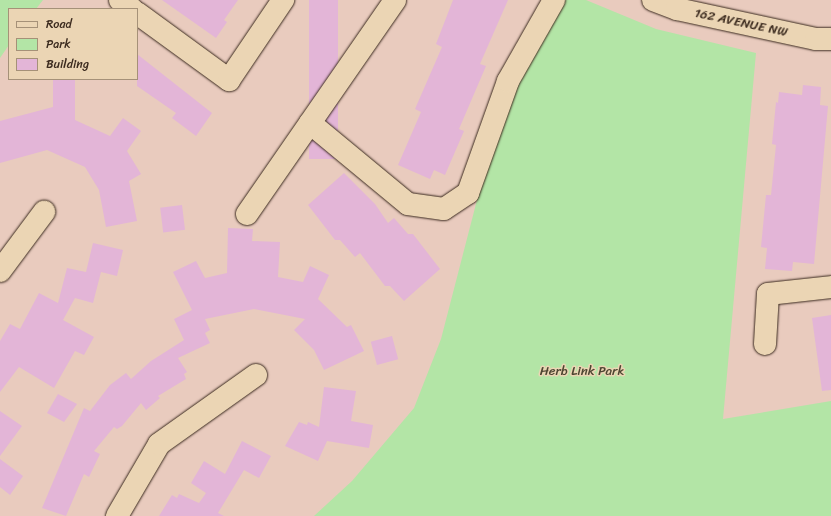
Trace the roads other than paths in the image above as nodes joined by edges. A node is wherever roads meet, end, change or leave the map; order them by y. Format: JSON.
{"nodes":[{"id":1,"x":120,"y":0,"type":"edge"},
{"id":2,"x":283,"y":0,"type":"edge"},
{"id":3,"x":395,"y":0,"type":"edge"},
{"id":4,"x":554,"y":0,"type":"edge"},
{"id":5,"x":653,"y":0,"type":"edge"},
{"id":6,"x":131,"y":8,"type":"edge"},
{"id":7,"x":138,"y":14,"type":"edge"},
{"id":8,"x":831,"y":39,"type":"edge"},
{"id":9,"x":310,"y":123,"type":"junction"},
{"id":10,"x":44,"y":212,"type":"dead end"},
{"id":11,"x":246,"y":214,"type":"dead end"},
{"id":12,"x":0,"y":271,"type":"edge"},
{"id":13,"x":831,"y":287,"type":"edge"},
{"id":14,"x":765,"y":344,"type":"dead end"},
{"id":15,"x":256,"y":375,"type":"dead end"},
{"id":16,"x":117,"y":516,"type":"edge"}],
"edges":[{"from":1,"to":6,"type":"street"},
{"from":2,"to":7,"type":"street"},
{"from":3,"to":9,"type":"street"},
{"from":4,"to":9,"type":"street"},
{"from":5,"to":8,"type":"street","name":"162 AVENUE NW"},
{"from":9,"to":11,"type":"street"},
{"from":10,"to":12,"type":"street"},
{"from":13,"to":14,"type":"street"},
{"from":15,"to":16,"type":"street"}]}
